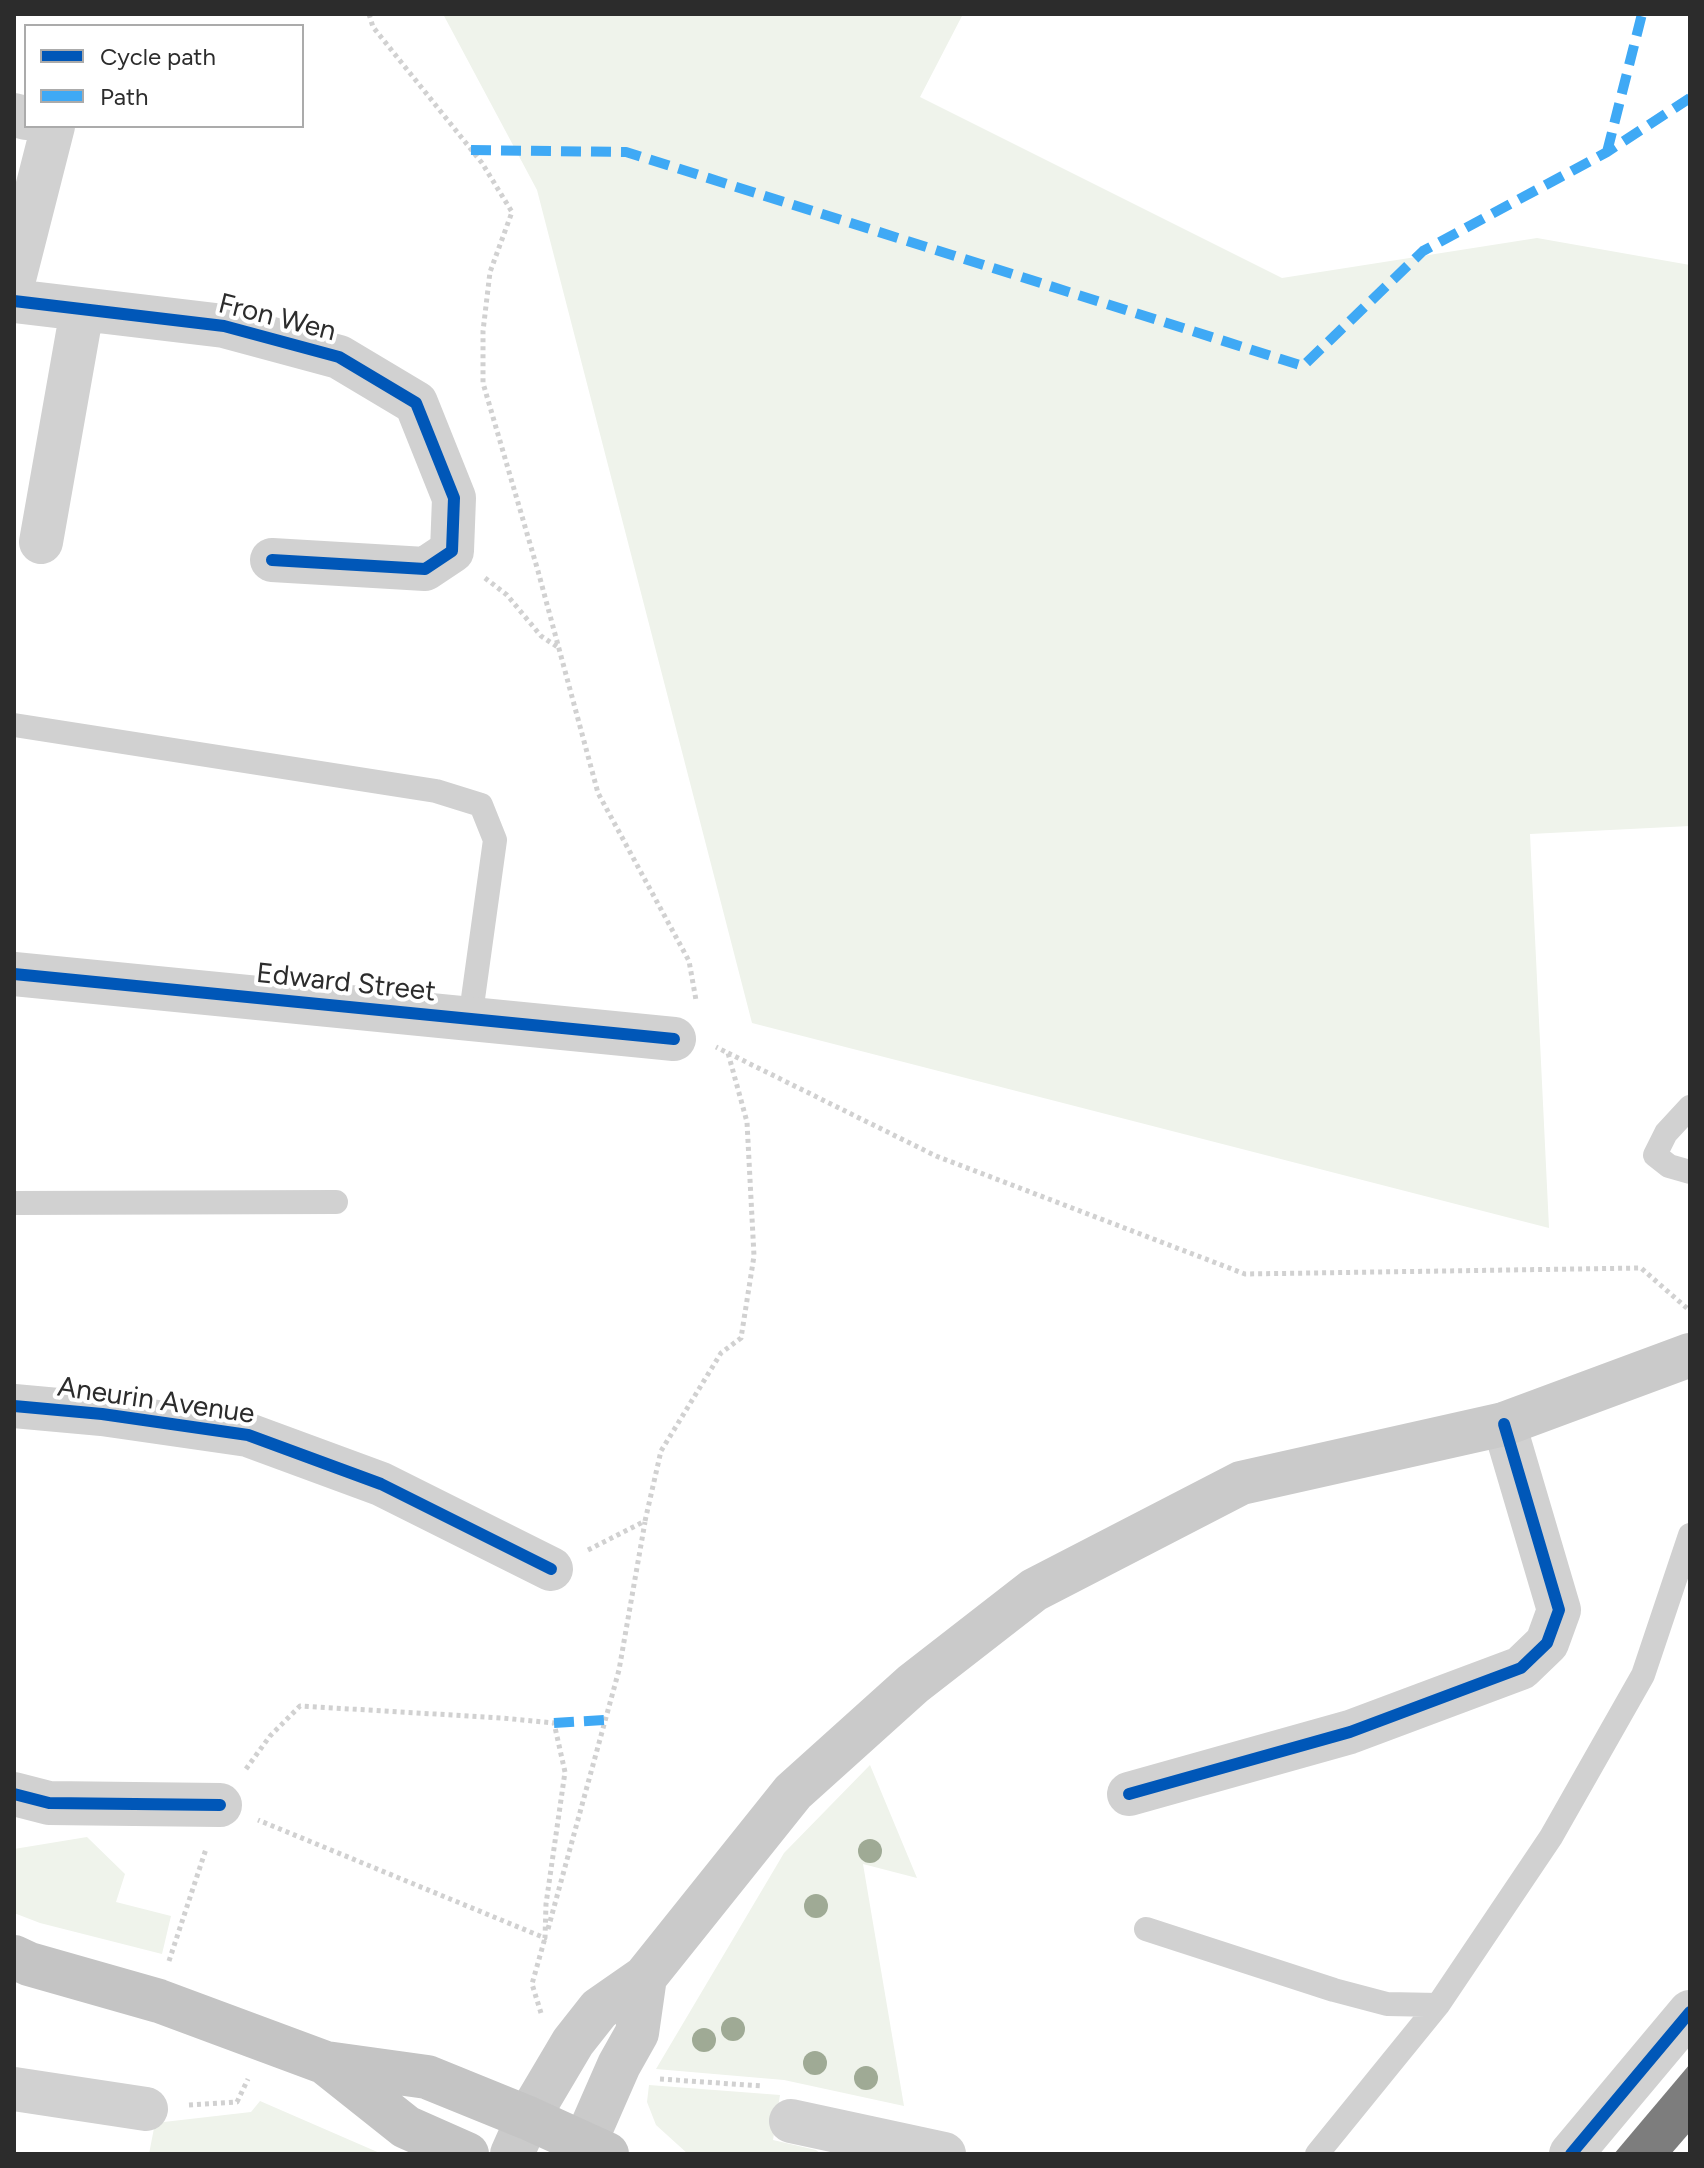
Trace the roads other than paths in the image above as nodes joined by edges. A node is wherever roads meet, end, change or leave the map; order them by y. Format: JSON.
{"nodes":[{"id":1,"x":52,"y":128,"type":"edge"},
{"id":2,"x":14,"y":279,"type":"edge"},
{"id":3,"x":14,"y":301,"type":"edge"},
{"id":4,"x":82,"y":310,"type":"junction"},
{"id":5,"x":41,"y":542,"type":"dead end"},
{"id":6,"x":272,"y":560,"type":"dead end"},
{"id":7,"x":14,"y":725,"type":"edge"},
{"id":8,"x":14,"y":974,"type":"edge"},
{"id":9,"x":470,"y":1020,"type":"junction"},
{"id":10,"x":674,"y":1039,"type":"road end"},
{"id":11,"x":1690,"y":1107,"type":"edge"},
{"id":12,"x":1690,"y":1172,"type":"edge"},
{"id":13,"x":336,"y":1202,"type":"dead end"},
{"id":14,"x":14,"y":1203,"type":"edge"},
{"id":15,"x":1690,"y":1355,"type":"edge"},
{"id":16,"x":14,"y":1406,"type":"edge"},
{"id":17,"x":1504,"y":1424,"type":"junction"},
{"id":18,"x":1690,"y":1535,"type":"edge"},
{"id":19,"x":551,"y":1569,"type":"road end"},
{"id":20,"x":14,"y":1794,"type":"edge"},
{"id":21,"x":1129,"y":1794,"type":"dead end"},
{"id":22,"x":220,"y":1805,"type":"road end"},
{"id":23,"x":1146,"y":1929,"type":"dead end"},
{"id":24,"x":14,"y":1957,"type":"edge"},
{"id":25,"x":645,"y":1977,"type":"junction"},
{"id":26,"x":1438,"y":2005,"type":"junction"},
{"id":27,"x":1690,"y":2012,"type":"edge"},
{"id":28,"x":326,"y":2063,"type":"junction"},
{"id":29,"x":14,"y":2089,"type":"edge"},
{"id":30,"x":780,"y":2104,"type":"road end"},
{"id":31,"x":146,"y":2109,"type":"dead end"},
{"id":32,"x":520,"y":2136,"type":"edge"},
{"id":33,"x":868,"y":2146,"type":"edge"},
{"id":34,"x":590,"y":2150,"type":"edge"},
{"id":35,"x":467,"y":2154,"type":"edge"},
{"id":36,"x":944,"y":2154,"type":"edge"},
{"id":37,"x":1317,"y":2154,"type":"edge"},
{"id":38,"x":1571,"y":2154,"type":"edge"}],
"edges":[{"from":1,"to":2,"type":"street"},
{"from":3,"to":4,"type":"street","name":"Fron Wen"},
{"from":4,"to":5,"type":"street"},
{"from":4,"to":6,"type":"street","name":"Fron Wen"},
{"from":7,"to":9,"type":"lane"},
{"from":8,"to":9,"type":"street","name":"Edward Street"},
{"from":9,"to":10,"type":"street","name":"Edward Street"},
{"from":11,"to":12,"type":"lane"},
{"from":13,"to":14,"type":"lane"},
{"from":15,"to":17,"type":"main road"},
{"from":16,"to":19,"type":"street","name":"Aneurin Avenue"},
{"from":17,"to":21,"type":"street"},
{"from":17,"to":25,"type":"main road"},
{"from":18,"to":26,"type":"lane"},
{"from":20,"to":22,"type":"street"},
{"from":23,"to":26,"type":"lane"},
{"from":24,"to":28,"type":"main road"},
{"from":25,"to":32,"type":"main road"},
{"from":25,"to":34,"type":"main road"},
{"from":26,"to":37,"type":"lane"},
{"from":27,"to":38,"type":"street"},
{"from":28,"to":32,"type":"main road"},
{"from":28,"to":35,"type":"main road"},
{"from":29,"to":31,"type":"street"},
{"from":30,"to":33,"type":"street"},
{"from":32,"to":34,"type":"main road"},
{"from":33,"to":36,"type":"street"}]}
